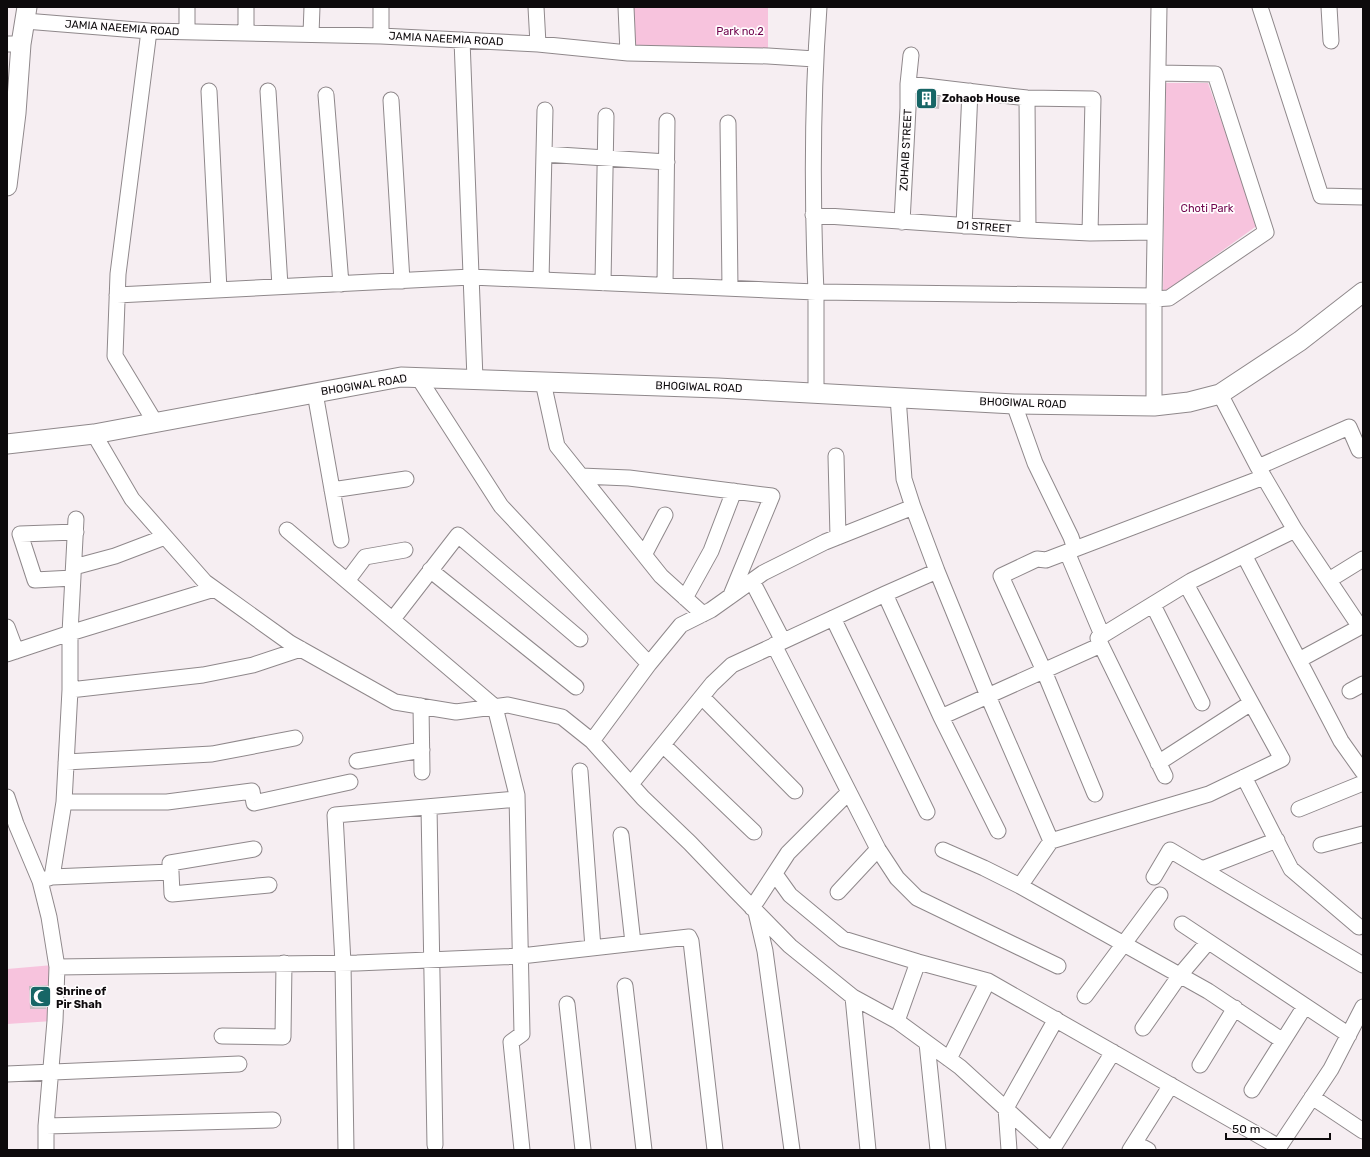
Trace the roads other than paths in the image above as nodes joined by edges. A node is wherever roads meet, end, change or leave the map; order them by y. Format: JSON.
{"nodes":[{"id":1,"x":187,"y":7,"type":"edge"},
{"id":2,"x":246,"y":7,"type":"edge"},
{"id":3,"x":312,"y":7,"type":"edge"},
{"id":4,"x":381,"y":7,"type":"edge"},
{"id":5,"x":536,"y":7,"type":"edge"},
{"id":6,"x":626,"y":7,"type":"edge"},
{"id":7,"x":818,"y":7,"type":"edge"},
{"id":8,"x":1159,"y":7,"type":"edge"},
{"id":9,"x":1260,"y":7,"type":"edge"},
{"id":10,"x":1330,"y":7,"type":"edge"},
{"id":11,"x":26,"y":14,"type":"edge"},
{"id":12,"x":149,"y":31,"type":"junction"},
{"id":13,"x":187,"y":32,"type":"junction"},
{"id":14,"x":246,"y":33,"type":"junction"},
{"id":15,"x":311,"y":34,"type":"junction"},
{"id":16,"x":381,"y":36,"type":"junction"},
{"id":17,"x":462,"y":40,"type":"junction"},
{"id":18,"x":1331,"y":41,"type":"dead end"},
{"id":19,"x":14,"y":44,"type":"edge"},
{"id":20,"x":538,"y":44,"type":"junction"},
{"id":21,"x":628,"y":53,"type":"junction"},
{"id":22,"x":911,"y":55,"type":"dead end"},
{"id":23,"x":815,"y":59,"type":"junction"},
{"id":24,"x":1158,"y":73,"type":"junction"},
{"id":25,"x":908,"y":84,"type":"junction"},
{"id":26,"x":209,"y":91,"type":"dead end"},
{"id":27,"x":268,"y":91,"type":"dead end"},
{"id":28,"x":970,"y":91,"type":"junction"},
{"id":29,"x":326,"y":96,"type":"dead end"},
{"id":30,"x":1027,"y":98,"type":"junction"},
{"id":31,"x":391,"y":100,"type":"dead end"},
{"id":32,"x":546,"y":110,"type":"dead end"},
{"id":33,"x":12,"y":112,"type":"edge"},
{"id":34,"x":606,"y":116,"type":"dead end"},
{"id":35,"x":667,"y":121,"type":"dead end"},
{"id":36,"x":728,"y":123,"type":"dead end"},
{"id":37,"x":544,"y":154,"type":"junction"},
{"id":38,"x":605,"y":158,"type":"junction"},
{"id":39,"x":667,"y":162,"type":"junction"},
{"id":40,"x":7,"y":180,"type":"edge"},
{"id":41,"x":1363,"y":198,"type":"edge"},
{"id":42,"x":813,"y":216,"type":"junction"},
{"id":43,"x":902,"y":222,"type":"junction"},
{"id":44,"x":964,"y":226,"type":"junction"},
{"id":45,"x":1028,"y":230,"type":"junction"},
{"id":46,"x":1155,"y":232,"type":"junction"},
{"id":47,"x":1090,"y":233,"type":"junction"},
{"id":48,"x":471,"y":277,"type":"junction"},
{"id":49,"x":542,"y":280,"type":"junction"},
{"id":50,"x":402,"y":281,"type":"junction"},
{"id":51,"x":603,"y":283,"type":"junction"},
{"id":52,"x":341,"y":284,"type":"junction"},
{"id":53,"x":666,"y":285,"type":"junction"},
{"id":54,"x":280,"y":286,"type":"junction"},
{"id":55,"x":730,"y":288,"type":"junction"},
{"id":56,"x":219,"y":290,"type":"junction"},
{"id":57,"x":816,"y":292,"type":"junction"},
{"id":58,"x":1363,"y":292,"type":"edge"},
{"id":59,"x":117,"y":295,"type":"junction"},
{"id":60,"x":1154,"y":297,"type":"junction"},
{"id":61,"x":418,"y":377,"type":"junction"},
{"id":62,"x":475,"y":379,"type":"junction"},
{"id":63,"x":544,"y":382,"type":"junction"},
{"id":64,"x":315,"y":392,"type":"junction"},
{"id":65,"x":816,"y":393,"type":"junction"},
{"id":66,"x":1220,"y":394,"type":"junction"},
{"id":67,"x":898,"y":397,"type":"junction"},
{"id":68,"x":1014,"y":404,"type":"junction"},
{"id":69,"x":1154,"y":406,"type":"junction"},
{"id":70,"x":156,"y":422,"type":"junction"},
{"id":71,"x":94,"y":434,"type":"junction"},
{"id":72,"x":7,"y":444,"type":"edge"},
{"id":73,"x":1363,"y":448,"type":"edge"},
{"id":74,"x":836,"y":456,"type":"dead end"},
{"id":75,"x":1261,"y":472,"type":"junction"},
{"id":76,"x":581,"y":476,"type":"junction"},
{"id":77,"x":406,"y":479,"type":"dead end"},
{"id":78,"x":332,"y":490,"type":"junction"},
{"id":79,"x":734,"y":491,"type":"junction"},
{"id":80,"x":913,"y":507,"type":"junction"},
{"id":81,"x":665,"y":514,"type":"dead end"},
{"id":82,"x":287,"y":530,"type":"dead end"},
{"id":83,"x":1295,"y":530,"type":"junction"},
{"id":84,"x":165,"y":537,"type":"junction"},
{"id":85,"x":838,"y":537,"type":"junction"},
{"id":86,"x":341,"y":540,"type":"dead end"},
{"id":87,"x":405,"y":550,"type":"dead end"},
{"id":88,"x":1071,"y":551,"type":"junction"},
{"id":89,"x":644,"y":555,"type":"junction"},
{"id":90,"x":1244,"y":555,"type":"junction"},
{"id":91,"x":1363,"y":559,"type":"edge"},
{"id":92,"x":430,"y":570,"type":"junction"},
{"id":93,"x":937,"y":571,"type":"junction"},
{"id":94,"x":74,"y":573,"type":"junction"},
{"id":95,"x":1329,"y":580,"type":"junction"},
{"id":96,"x":347,"y":581,"type":"junction"},
{"id":97,"x":752,"y":581,"type":"junction"},
{"id":98,"x":1186,"y":584,"type":"junction"},
{"id":99,"x":214,"y":589,"type":"junction"},
{"id":100,"x":885,"y":594,"type":"junction"},
{"id":101,"x":731,"y":595,"type":"junction"},
{"id":102,"x":685,"y":598,"type":"junction"},
{"id":103,"x":1153,"y":605,"type":"junction"},
{"id":104,"x":703,"y":614,"type":"junction"},
{"id":105,"x":833,"y":618,"type":"junction"},
{"id":106,"x":392,"y":620,"type":"junction"},
{"id":107,"x":7,"y":627,"type":"edge"},
{"id":108,"x":70,"y":633,"type":"junction"},
{"id":109,"x":580,"y":639,"type":"dead end"},
{"id":110,"x":1101,"y":640,"type":"junction"},
{"id":111,"x":778,"y":643,"type":"junction"},
{"id":112,"x":302,"y":649,"type":"junction"},
{"id":113,"x":12,"y":652,"type":"edge"},
{"id":114,"x":1299,"y":660,"type":"junction"},
{"id":115,"x":649,"y":664,"type":"junction"},
{"id":116,"x":1044,"y":670,"type":"junction"},
{"id":117,"x":576,"y":687,"type":"dead end"},
{"id":118,"x":70,"y":690,"type":"junction"},
{"id":119,"x":988,"y":696,"type":"junction"},
{"id":120,"x":702,"y":698,"type":"junction"},
{"id":121,"x":1202,"y":703,"type":"dead end"},
{"id":122,"x":1251,"y":703,"type":"junction"},
{"id":123,"x":421,"y":706,"type":"junction"},
{"id":124,"x":495,"y":707,"type":"junction"},
{"id":125,"x":941,"y":717,"type":"junction"},
{"id":126,"x":295,"y":738,"type":"dead end"},
{"id":127,"x":592,"y":741,"type":"junction"},
{"id":128,"x":663,"y":745,"type":"junction"},
{"id":129,"x":422,"y":750,"type":"junction"},
{"id":130,"x":357,"y":761,"type":"dead end"},
{"id":131,"x":66,"y":762,"type":"junction"},
{"id":132,"x":1158,"y":763,"type":"junction"},
{"id":133,"x":1361,"y":766,"type":"edge"},
{"id":134,"x":580,"y":771,"type":"dead end"},
{"id":135,"x":422,"y":772,"type":"dead end"},
{"id":136,"x":1165,"y":776,"type":"dead end"},
{"id":137,"x":1244,"y":777,"type":"junction"},
{"id":138,"x":350,"y":782,"type":"dead end"},
{"id":139,"x":1363,"y":783,"type":"edge"},
{"id":140,"x":631,"y":784,"type":"junction"},
{"id":141,"x":795,"y":791,"type":"dead end"},
{"id":142,"x":849,"y":792,"type":"junction"},
{"id":143,"x":1095,"y":794,"type":"dead end"},
{"id":144,"x":7,"y":797,"type":"edge"},
{"id":145,"x":517,"y":799,"type":"junction"},
{"id":146,"x":64,"y":802,"type":"junction"},
{"id":147,"x":429,"y":807,"type":"junction"},
{"id":148,"x":1299,"y":809,"type":"dead end"},
{"id":149,"x":927,"y":812,"type":"dead end"},
{"id":150,"x":11,"y":825,"type":"edge"},
{"id":151,"x":998,"y":831,"type":"dead end"},
{"id":152,"x":754,"y":832,"type":"dead end"},
{"id":153,"x":1363,"y":834,"type":"edge"},
{"id":154,"x":620,"y":835,"type":"dead end"},
{"id":155,"x":1277,"y":840,"type":"junction"},
{"id":156,"x":1051,"y":841,"type":"junction"},
{"id":157,"x":1321,"y":845,"type":"dead end"},
{"id":158,"x":254,"y":849,"type":"dead end"},
{"id":159,"x":878,"y":849,"type":"junction"},
{"id":160,"x":943,"y":850,"type":"dead end"},
{"id":161,"x":1202,"y":869,"type":"junction"},
{"id":162,"x":171,"y":872,"type":"junction"},
{"id":163,"x":774,"y":874,"type":"junction"},
{"id":164,"x":1154,"y":877,"type":"dead end"},
{"id":165,"x":46,"y":879,"type":"junction"},
{"id":166,"x":269,"y":884,"type":"dead end"},
{"id":167,"x":1020,"y":886,"type":"junction"},
{"id":168,"x":838,"y":892,"type":"dead end"},
{"id":169,"x":1160,"y":895,"type":"dead end"},
{"id":170,"x":754,"y":910,"type":"junction"},
{"id":171,"x":1182,"y":924,"type":"dead end"},
{"id":172,"x":1359,"y":927,"type":"dead end"},
{"id":173,"x":1208,"y":942,"type":"junction"},
{"id":174,"x":633,"y":943,"type":"junction"},
{"id":175,"x":1123,"y":943,"type":"junction"},
{"id":176,"x":593,"y":948,"type":"junction"},
{"id":177,"x":521,"y":956,"type":"junction"},
{"id":178,"x":432,"y":960,"type":"junction"},
{"id":179,"x":918,"y":962,"type":"junction"},
{"id":180,"x":284,"y":963,"type":"junction"},
{"id":181,"x":343,"y":963,"type":"junction"},
{"id":182,"x":1363,"y":965,"type":"edge"},
{"id":183,"x":1058,"y":966,"type":"dead end"},
{"id":184,"x":57,"y":967,"type":"junction"},
{"id":185,"x":1180,"y":974,"type":"junction"},
{"id":186,"x":988,"y":981,"type":"junction"},
{"id":187,"x":625,"y":986,"type":"dead end"},
{"id":188,"x":853,"y":996,"type":"junction"},
{"id":189,"x":1085,"y":996,"type":"dead end"},
{"id":190,"x":568,"y":1004,"type":"dead end"},
{"id":191,"x":1305,"y":1006,"type":"junction"},
{"id":192,"x":1363,"y":1007,"type":"edge"},
{"id":193,"x":1235,"y":1008,"type":"junction"},
{"id":194,"x":1056,"y":1019,"type":"junction"},
{"id":195,"x":897,"y":1021,"type":"junction"},
{"id":196,"x":1143,"y":1028,"type":"dead end"},
{"id":197,"x":1349,"y":1035,"type":"junction"},
{"id":198,"x":222,"y":1036,"type":"dead end"},
{"id":199,"x":1283,"y":1041,"type":"junction"},
{"id":200,"x":926,"y":1043,"type":"junction"},
{"id":201,"x":1113,"y":1052,"type":"junction"},
{"id":202,"x":949,"y":1059,"type":"junction"},
{"id":203,"x":239,"y":1064,"type":"dead end"},
{"id":204,"x":1200,"y":1065,"type":"dead end"},
{"id":205,"x":51,"y":1072,"type":"junction"},
{"id":206,"x":7,"y":1074,"type":"edge"},
{"id":207,"x":1172,"y":1085,"type":"junction"},
{"id":208,"x":1252,"y":1090,"type":"dead end"},
{"id":209,"x":1312,"y":1097,"type":"junction"},
{"id":210,"x":1006,"y":1108,"type":"junction"},
{"id":211,"x":273,"y":1120,"type":"dead end"},
{"id":212,"x":46,"y":1126,"type":"junction"},
{"id":213,"x":1363,"y":1131,"type":"edge"},
{"id":214,"x":435,"y":1145,"type":"dead end"},
{"id":215,"x":1138,"y":1148,"type":"edge"},
{"id":216,"x":1278,"y":1148,"type":"edge"},
{"id":217,"x":46,"y":1150,"type":"edge"},
{"id":218,"x":346,"y":1150,"type":"edge"},
{"id":219,"x":522,"y":1150,"type":"edge"},
{"id":220,"x":583,"y":1150,"type":"edge"},
{"id":221,"x":644,"y":1150,"type":"edge"},
{"id":222,"x":715,"y":1150,"type":"edge"},
{"id":223,"x":792,"y":1150,"type":"edge"},
{"id":224,"x":868,"y":1150,"type":"edge"},
{"id":225,"x":938,"y":1150,"type":"edge"},
{"id":226,"x":1009,"y":1150,"type":"edge"},
{"id":227,"x":1051,"y":1150,"type":"edge"}],
"edges":[{"from":1,"to":13,"type":"street"},
{"from":2,"to":14,"type":"street"},
{"from":3,"to":15,"type":"street"},
{"from":4,"to":16,"type":"street"},
{"from":5,"to":20,"type":"street"},
{"from":6,"to":21,"type":"street"},
{"from":7,"to":23,"type":"street"},
{"from":8,"to":24,"type":"street"},
{"from":9,"to":41,"type":"street"},
{"from":10,"to":18,"type":"street"},
{"from":11,"to":12,"type":"street","name":"JAMIA NAEEMIA ROAD"},
{"from":11,"to":19,"type":"main road"},
{"from":12,"to":13,"type":"street","name":"JAMIA NAEEMIA ROAD"},
{"from":12,"to":59,"type":"street"},
{"from":13,"to":14,"type":"street","name":"JAMIA NAEEMIA ROAD"},
{"from":14,"to":15,"type":"street","name":"JAMIA NAEEMIA ROAD"},
{"from":15,"to":16,"type":"street","name":"JAMIA NAEEMIA ROAD"},
{"from":16,"to":17,"type":"street","name":"JAMIA NAEEMIA ROAD"},
{"from":17,"to":20,"type":"street","name":"JAMIA NAEEMIA ROAD"},
{"from":17,"to":48,"type":"street"},
{"from":19,"to":33,"type":"main road"},
{"from":20,"to":21,"type":"street","name":"JAMIA NAEEMIA ROAD"},
{"from":21,"to":23,"type":"street","name":"JAMIA NAEEMIA ROAD"},
{"from":22,"to":25,"type":"street","name":"ZOHAIB STREET"},
{"from":23,"to":42,"type":"street"},
{"from":24,"to":46,"type":"street"},
{"from":24,"to":60,"type":"street"},
{"from":25,"to":28,"type":"street"},
{"from":25,"to":43,"type":"street","name":"ZOHAIB STREET"},
{"from":26,"to":56,"type":"street"},
{"from":27,"to":54,"type":"street"},
{"from":28,"to":30,"type":"street"},
{"from":28,"to":44,"type":"street"},
{"from":29,"to":52,"type":"street"},
{"from":30,"to":45,"type":"street"},
{"from":30,"to":47,"type":"street"},
{"from":31,"to":50,"type":"street"},
{"from":32,"to":37,"type":"street"},
{"from":33,"to":40,"type":"main road"},
{"from":34,"to":38,"type":"street"},
{"from":35,"to":39,"type":"street"},
{"from":36,"to":55,"type":"street"},
{"from":37,"to":38,"type":"street"},
{"from":37,"to":49,"type":"street"},
{"from":38,"to":39,"type":"street"},
{"from":38,"to":51,"type":"street"},
{"from":39,"to":53,"type":"street"},
{"from":42,"to":43,"type":"street","name":"D1 STREET"},
{"from":42,"to":57,"type":"street"},
{"from":43,"to":44,"type":"street","name":"D1 STREET"},
{"from":44,"to":45,"type":"street","name":"D1 STREET"},
{"from":45,"to":47,"type":"street","name":"D1 STREET"},
{"from":46,"to":47,"type":"street","name":"D1 STREET"},
{"from":46,"to":60,"type":"street"},
{"from":48,"to":49,"type":"street"},
{"from":48,"to":50,"type":"street"},
{"from":48,"to":62,"type":"street"},
{"from":49,"to":51,"type":"street"},
{"from":50,"to":52,"type":"street"},
{"from":51,"to":53,"type":"street"},
{"from":52,"to":54,"type":"street"},
{"from":53,"to":55,"type":"street"},
{"from":54,"to":56,"type":"street"},
{"from":55,"to":57,"type":"street"},
{"from":56,"to":59,"type":"street"},
{"from":57,"to":60,"type":"street"},
{"from":57,"to":65,"type":"street"},
{"from":58,"to":66,"type":"main road","name":"BHOGIWAL ROAD"},
{"from":59,"to":70,"type":"street"},
{"from":60,"to":69,"type":"street"},
{"from":61,"to":62,"type":"main road","name":"BHOGIWAL ROAD"},
{"from":61,"to":64,"type":"main road","name":"BHOGIWAL ROAD"},
{"from":61,"to":115,"type":"street"},
{"from":62,"to":63,"type":"main road","name":"BHOGIWAL ROAD"},
{"from":63,"to":65,"type":"main road","name":"BHOGIWAL ROAD"},
{"from":63,"to":76,"type":"street"},
{"from":64,"to":70,"type":"main road","name":"BHOGIWAL ROAD"},
{"from":64,"to":78,"type":"street"},
{"from":65,"to":67,"type":"main road","name":"BHOGIWAL ROAD"},
{"from":66,"to":69,"type":"main road","name":"BHOGIWAL ROAD"},
{"from":66,"to":75,"type":"street"},
{"from":67,"to":68,"type":"main road","name":"BHOGIWAL ROAD"},
{"from":67,"to":80,"type":"street"},
{"from":68,"to":69,"type":"main road","name":"BHOGIWAL ROAD"},
{"from":68,"to":88,"type":"street"},
{"from":70,"to":71,"type":"main road","name":"BHOGIWAL ROAD"},
{"from":71,"to":72,"type":"main road","name":"BHOGIWAL ROAD"},
{"from":71,"to":84,"type":"street"},
{"from":73,"to":75,"type":"street"},
{"from":74,"to":85,"type":"street"},
{"from":75,"to":83,"type":"street"},
{"from":75,"to":88,"type":"street"},
{"from":76,"to":79,"type":"street"},
{"from":76,"to":89,"type":"street"},
{"from":77,"to":78,"type":"street"},
{"from":78,"to":86,"type":"street"},
{"from":79,"to":101,"type":"street"},
{"from":79,"to":102,"type":"street"},
{"from":80,"to":85,"type":"street"},
{"from":80,"to":93,"type":"street"},
{"from":81,"to":89,"type":"street"},
{"from":82,"to":96,"type":"street"},
{"from":83,"to":90,"type":"street"},
{"from":83,"to":95,"type":"street"},
{"from":84,"to":94,"type":"street"},
{"from":84,"to":99,"type":"street"},
{"from":85,"to":97,"type":"street"},
{"from":87,"to":96,"type":"street"},
{"from":88,"to":110,"type":"street"},
{"from":88,"to":116,"type":"street"},
{"from":89,"to":102,"type":"street"},
{"from":90,"to":98,"type":"street"},
{"from":90,"to":114,"type":"street"},
{"from":91,"to":95,"type":"street"},
{"from":92,"to":106,"type":"street"},
{"from":92,"to":109,"type":"street"},
{"from":92,"to":117,"type":"street"},
{"from":93,"to":100,"type":"street"},
{"from":93,"to":119,"type":"street"},
{"from":94,"to":94,"type":"street"},
{"from":94,"to":108,"type":"street"},
{"from":95,"to":114,"type":"street"},
{"from":96,"to":106,"type":"street"},
{"from":97,"to":101,"type":"street"},
{"from":97,"to":111,"type":"street"},
{"from":98,"to":103,"type":"street"},
{"from":98,"to":122,"type":"street"},
{"from":99,"to":108,"type":"street"},
{"from":99,"to":112,"type":"street"},
{"from":100,"to":105,"type":"street"},
{"from":100,"to":125,"type":"street"},
{"from":101,"to":104,"type":"street"},
{"from":102,"to":104,"type":"street"},
{"from":103,"to":110,"type":"street"},
{"from":103,"to":121,"type":"street"},
{"from":104,"to":115,"type":"street"},
{"from":105,"to":111,"type":"street"},
{"from":105,"to":149,"type":"street"},
{"from":106,"to":124,"type":"street"},
{"from":107,"to":113,"type":"street"},
{"from":108,"to":113,"type":"street"},
{"from":108,"to":118,"type":"street"},
{"from":110,"to":116,"type":"street"},
{"from":110,"to":132,"type":"street"},
{"from":111,"to":120,"type":"street"},
{"from":111,"to":142,"type":"street"},
{"from":112,"to":118,"type":"street"},
{"from":112,"to":123,"type":"street"},
{"from":114,"to":133,"type":"street"},
{"from":115,"to":127,"type":"street"},
{"from":116,"to":119,"type":"street"},
{"from":116,"to":143,"type":"street"},
{"from":118,"to":131,"type":"street"},
{"from":119,"to":125,"type":"street"},
{"from":119,"to":156,"type":"street"},
{"from":120,"to":128,"type":"street"},
{"from":120,"to":141,"type":"street"},
{"from":122,"to":132,"type":"street"},
{"from":122,"to":137,"type":"street"},
{"from":123,"to":124,"type":"street"},
{"from":123,"to":129,"type":"street"},
{"from":124,"to":127,"type":"street"},
{"from":124,"to":145,"type":"street"},
{"from":125,"to":151,"type":"street"},
{"from":126,"to":131,"type":"street"},
{"from":127,"to":140,"type":"street"},
{"from":128,"to":140,"type":"street"},
{"from":128,"to":152,"type":"street"},
{"from":129,"to":130,"type":"street"},
{"from":129,"to":135,"type":"street"},
{"from":131,"to":146,"type":"street"},
{"from":132,"to":136,"type":"street"},
{"from":134,"to":176,"type":"street"},
{"from":137,"to":155,"type":"street"},
{"from":137,"to":156,"type":"street"},
{"from":138,"to":146,"type":"street"},
{"from":139,"to":148,"type":"street"},
{"from":140,"to":170,"type":"street"},
{"from":142,"to":159,"type":"street"},
{"from":142,"to":163,"type":"street"},
{"from":144,"to":150,"type":"street"},
{"from":145,"to":147,"type":"street"},
{"from":145,"to":177,"type":"street"},
{"from":146,"to":165,"type":"street"},
{"from":147,"to":178,"type":"street"},
{"from":147,"to":181,"type":"street"},
{"from":150,"to":165,"type":"street"},
{"from":153,"to":157,"type":"street"},
{"from":154,"to":174,"type":"street"},
{"from":155,"to":161,"type":"street"},
{"from":155,"to":172,"type":"street"},
{"from":156,"to":167,"type":"street"},
{"from":158,"to":162,"type":"street"},
{"from":159,"to":168,"type":"street"},
{"from":159,"to":183,"type":"street"},
{"from":160,"to":167,"type":"street"},
{"from":161,"to":164,"type":"street"},
{"from":161,"to":182,"type":"street"},
{"from":162,"to":165,"type":"street"},
{"from":162,"to":166,"type":"street"},
{"from":163,"to":170,"type":"street"},
{"from":163,"to":179,"type":"street"},
{"from":165,"to":184,"type":"street"},
{"from":167,"to":175,"type":"street"},
{"from":169,"to":175,"type":"street"},
{"from":170,"to":188,"type":"street"},
{"from":170,"to":223,"type":"street"},
{"from":171,"to":173,"type":"street"},
{"from":173,"to":185,"type":"street"},
{"from":173,"to":191,"type":"street"},
{"from":174,"to":176,"type":"street"},
{"from":174,"to":222,"type":"street"},
{"from":175,"to":185,"type":"street"},
{"from":175,"to":189,"type":"street"},
{"from":176,"to":177,"type":"street"},
{"from":177,"to":178,"type":"street"},
{"from":177,"to":219,"type":"street"},
{"from":178,"to":181,"type":"street"},
{"from":178,"to":214,"type":"street"},
{"from":179,"to":186,"type":"street"},
{"from":179,"to":195,"type":"street"},
{"from":180,"to":181,"type":"street"},
{"from":180,"to":184,"type":"street"},
{"from":180,"to":198,"type":"street"},
{"from":181,"to":218,"type":"street"},
{"from":184,"to":205,"type":"street"},
{"from":185,"to":193,"type":"street"},
{"from":185,"to":196,"type":"street"},
{"from":186,"to":194,"type":"street"},
{"from":186,"to":202,"type":"street"},
{"from":187,"to":221,"type":"street"},
{"from":188,"to":195,"type":"street"},
{"from":188,"to":224,"type":"street"},
{"from":190,"to":220,"type":"street"},
{"from":191,"to":197,"type":"street"},
{"from":191,"to":199,"type":"street"},
{"from":192,"to":197,"type":"street"},
{"from":193,"to":199,"type":"street"},
{"from":193,"to":204,"type":"street"},
{"from":194,"to":201,"type":"street"},
{"from":194,"to":210,"type":"street"},
{"from":195,"to":200,"type":"street"},
{"from":197,"to":209,"type":"street"},
{"from":199,"to":208,"type":"street"},
{"from":200,"to":202,"type":"street"},
{"from":200,"to":225,"type":"street"},
{"from":201,"to":207,"type":"street"},
{"from":201,"to":227,"type":"street"},
{"from":202,"to":210,"type":"street"},
{"from":203,"to":205,"type":"street"},
{"from":205,"to":206,"type":"street"},
{"from":205,"to":212,"type":"street"},
{"from":207,"to":215,"type":"street"},
{"from":207,"to":216,"type":"street"},
{"from":209,"to":213,"type":"street"},
{"from":209,"to":216,"type":"street"},
{"from":210,"to":226,"type":"street"},
{"from":210,"to":227,"type":"street"},
{"from":211,"to":212,"type":"street"},
{"from":212,"to":217,"type":"street"}]}
